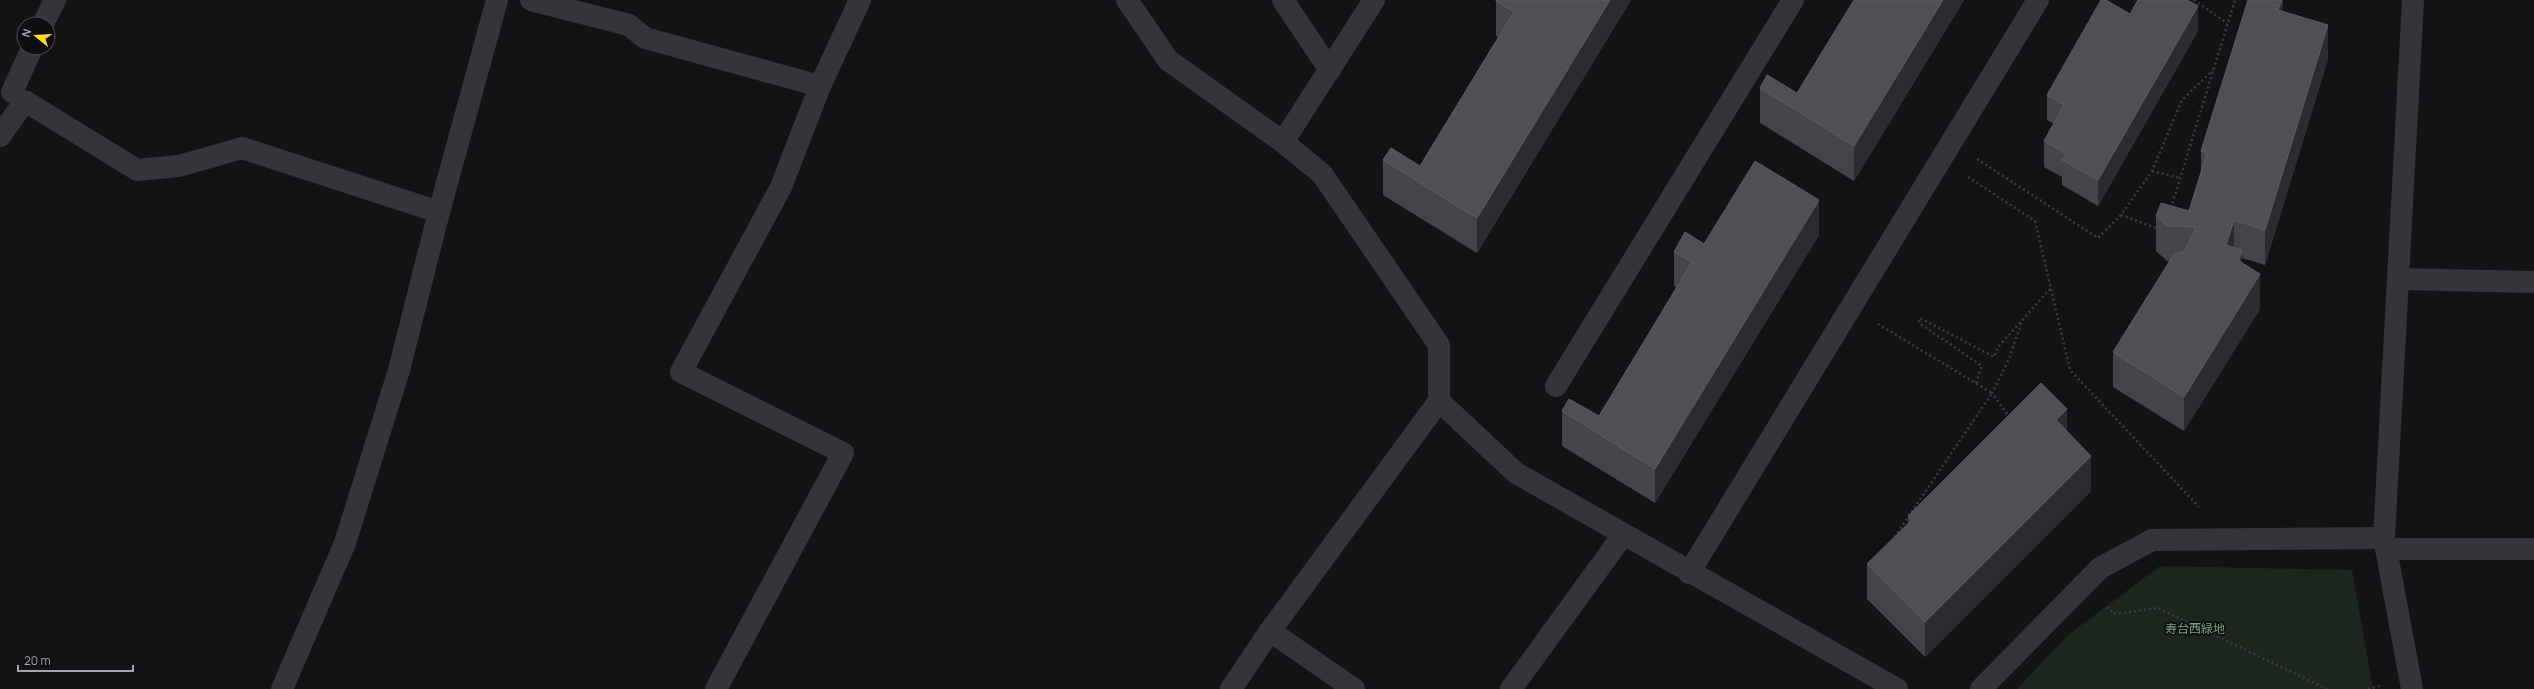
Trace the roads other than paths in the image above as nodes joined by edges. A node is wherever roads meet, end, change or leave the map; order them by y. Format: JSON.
{"nodes":[{"id":1,"x":55,"y":0,"type":"edge"},
{"id":2,"x":497,"y":0,"type":"edge"},
{"id":3,"x":531,"y":0,"type":"edge"},
{"id":4,"x":860,"y":0,"type":"edge"},
{"id":5,"x":1127,"y":0,"type":"edge"},
{"id":6,"x":1283,"y":0,"type":"edge"},
{"id":7,"x":1374,"y":0,"type":"edge"},
{"id":8,"x":1793,"y":0,"type":"edge"},
{"id":9,"x":2038,"y":0,"type":"edge"},
{"id":10,"x":2413,"y":0,"type":"edge"},
{"id":11,"x":47,"y":16,"type":"edge"},
{"id":12,"x":28,"y":56,"type":"edge"},
{"id":13,"x":1330,"y":70,"type":"junction"},
{"id":14,"x":820,"y":86,"type":"junction"},
{"id":15,"x":12,"y":92,"type":"dead end"},
{"id":16,"x":0,"y":136,"type":"edge"},
{"id":17,"x":1283,"y":142,"type":"junction"},
{"id":18,"x":439,"y":212,"type":"junction"},
{"id":19,"x":2398,"y":279,"type":"junction"},
{"id":20,"x":2534,"y":282,"type":"edge"},
{"id":21,"x":1556,"y":386,"type":"dead end"},
{"id":22,"x":1439,"y":401,"type":"junction"},
{"id":23,"x":1622,"y":535,"type":"junction"},
{"id":24,"x":2385,"y":544,"type":"junction"},
{"id":25,"x":2534,"y":549,"type":"edge"},
{"id":26,"x":1690,"y":573,"type":"junction"},
{"id":27,"x":1270,"y":631,"type":"junction"},
{"id":28,"x":282,"y":689,"type":"edge"},
{"id":29,"x":716,"y":689,"type":"edge"},
{"id":30,"x":1231,"y":689,"type":"edge"},
{"id":31,"x":1354,"y":689,"type":"edge"},
{"id":32,"x":1511,"y":689,"type":"edge"},
{"id":33,"x":1897,"y":689,"type":"edge"},
{"id":34,"x":1981,"y":689,"type":"edge"},
{"id":35,"x":2412,"y":689,"type":"edge"}],
"edges":[{"from":1,"to":11,"type":"street"},
{"from":2,"to":18,"type":"street"},
{"from":3,"to":14,"type":"street"},
{"from":4,"to":14,"type":"street"},
{"from":5,"to":17,"type":"street"},
{"from":6,"to":13,"type":"street"},
{"from":7,"to":13,"type":"street"},
{"from":8,"to":21,"type":"street"},
{"from":9,"to":26,"type":"street"},
{"from":10,"to":19,"type":"street"},
{"from":12,"to":15,"type":"street"},
{"from":13,"to":17,"type":"street"},
{"from":14,"to":29,"type":"street"},
{"from":16,"to":18,"type":"street"},
{"from":17,"to":22,"type":"street"},
{"from":18,"to":28,"type":"street"},
{"from":19,"to":20,"type":"street"},
{"from":19,"to":24,"type":"street"},
{"from":22,"to":23,"type":"street"},
{"from":22,"to":27,"type":"street"},
{"from":23,"to":26,"type":"street"},
{"from":23,"to":32,"type":"street"},
{"from":24,"to":25,"type":"street"},
{"from":24,"to":34,"type":"street"},
{"from":24,"to":35,"type":"street"},
{"from":26,"to":33,"type":"street"},
{"from":27,"to":30,"type":"street"},
{"from":27,"to":31,"type":"street"}]}
